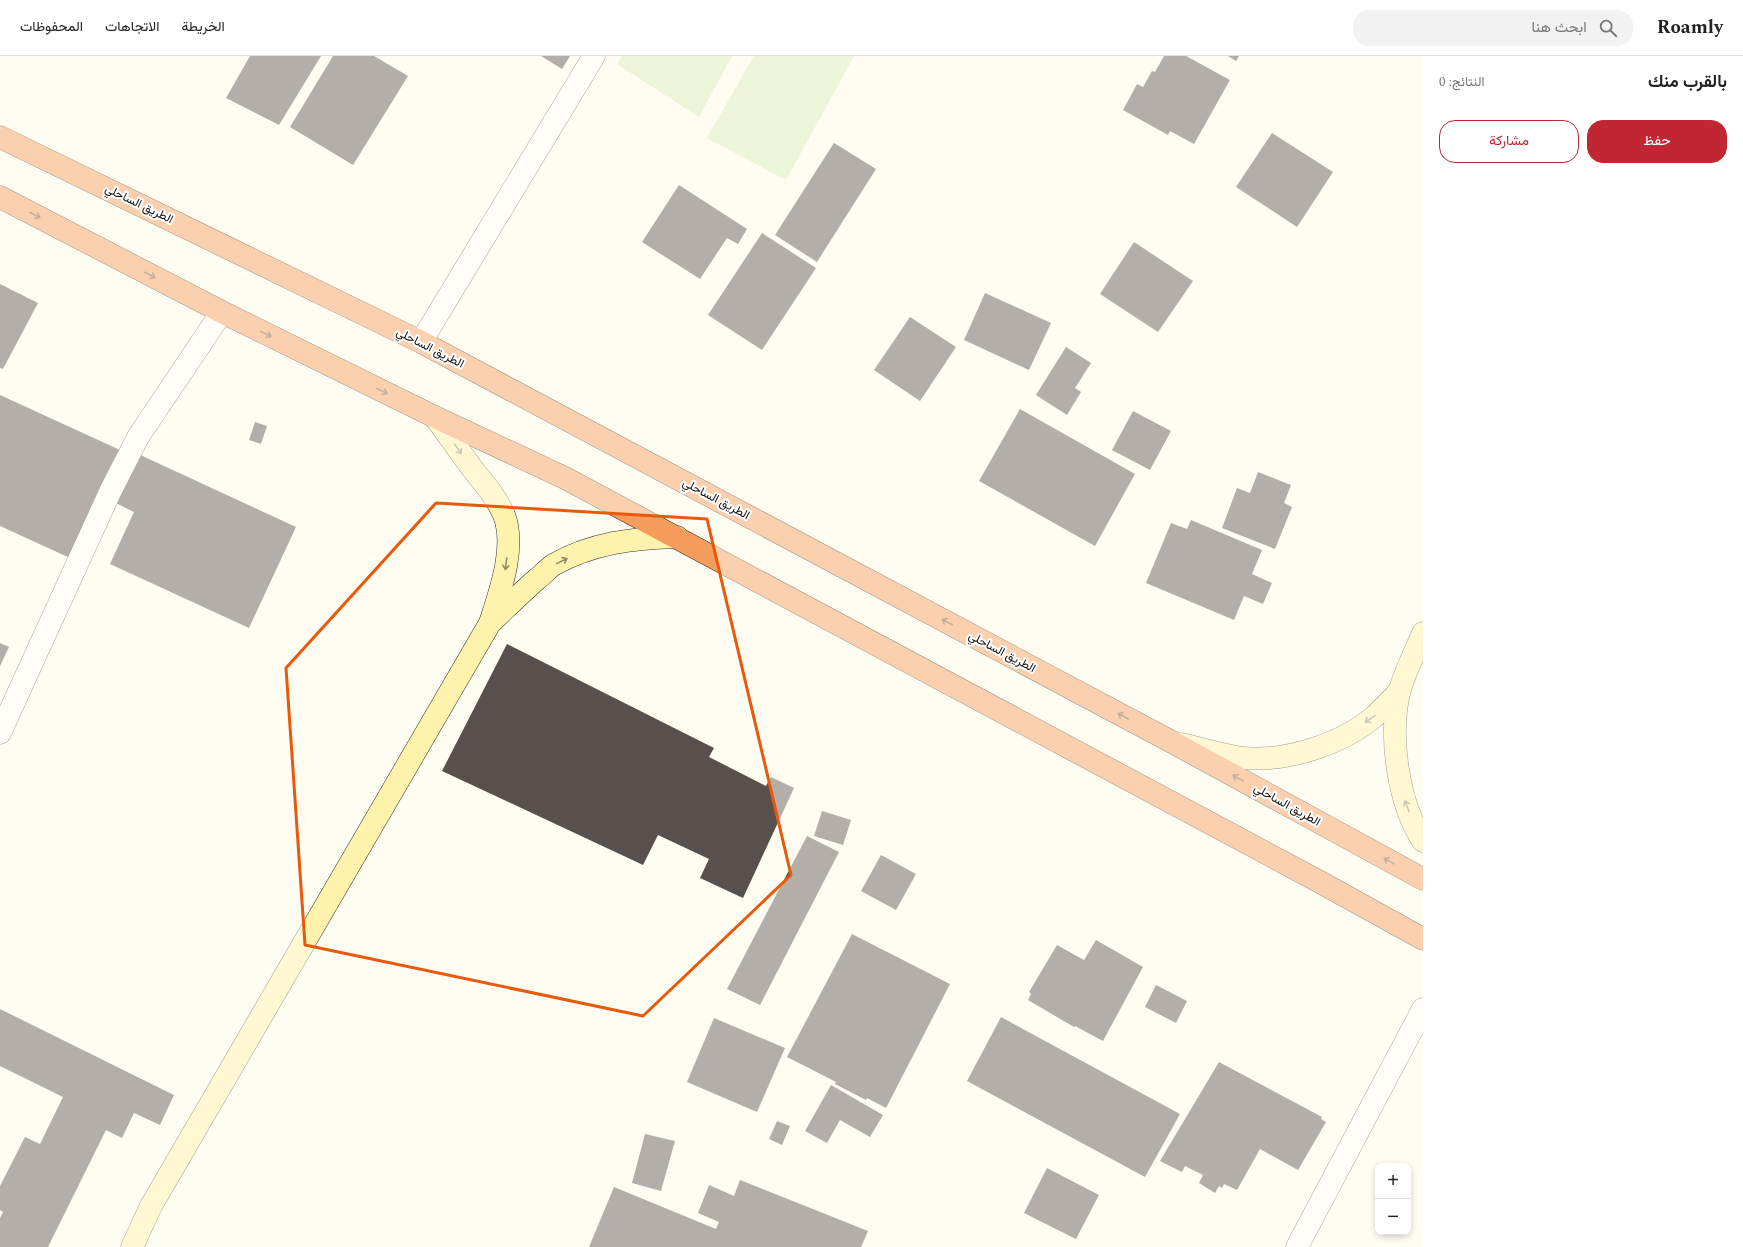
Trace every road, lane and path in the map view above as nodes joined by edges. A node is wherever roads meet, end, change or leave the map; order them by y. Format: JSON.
{"nodes":[{"id":1,"x":594,"y":56,"type":"edge"},
{"id":2,"x":0,"y":136,"type":"edge"},
{"id":3,"x":0,"y":197,"type":"edge"},
{"id":4,"x":222,"y":312,"type":"junction"},
{"id":5,"x":421,"y":342,"type":"junction"},
{"id":6,"x":435,"y":417,"type":"junction"},
{"id":7,"x":677,"y":537,"type":"junction"},
{"id":8,"x":490,"y":623,"type":"junction"},
{"id":9,"x":1423,"y":633,"type":"edge"},
{"id":10,"x":1399,"y":692,"type":"junction"},
{"id":11,"x":0,"y":732,"type":"edge"},
{"id":12,"x":1172,"y":742,"type":"junction"},
{"id":13,"x":1423,"y":841,"type":"edge"},
{"id":14,"x":1423,"y":879,"type":"edge"},
{"id":15,"x":1423,"y":939,"type":"edge"},
{"id":16,"x":1423,"y":1009,"type":"edge"},
{"id":17,"x":132,"y":1247,"type":"edge"},
{"id":18,"x":1297,"y":1247,"type":"edge"}],
"edges":[{"from":1,"to":5,"type":"street"},
{"from":2,"to":5,"type":"highway","name":"الطريق الساحلي"},
{"from":3,"to":4,"type":"highway","one_way":true},
{"from":4,"to":6,"type":"highway","one_way":true},
{"from":4,"to":11,"type":"street"},
{"from":12,"to":5,"type":"highway","name":"الطريق الساحلي","one_way":true},
{"from":6,"to":7,"type":"highway"},
{"from":6,"to":8,"type":"street","one_way":true},
{"from":8,"to":7,"type":"street","one_way":true},
{"from":7,"to":15,"type":"highway"},
{"from":8,"to":17,"type":"street"},
{"from":9,"to":10,"type":"street"},
{"from":10,"to":12,"type":"street","one_way":true},
{"from":13,"to":10,"type":"street","one_way":true},
{"from":14,"to":12,"type":"highway","name":"الطريق الساحلي","one_way":true},
{"from":16,"to":18,"type":"street"}]}
